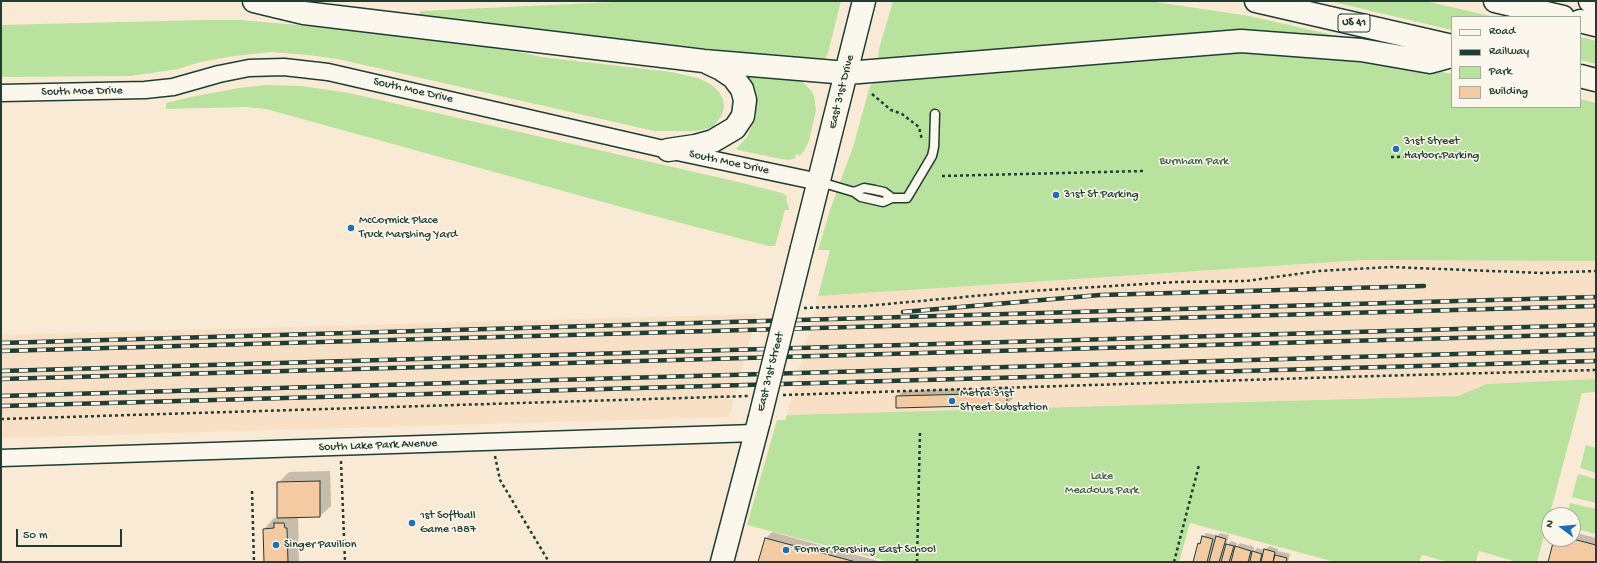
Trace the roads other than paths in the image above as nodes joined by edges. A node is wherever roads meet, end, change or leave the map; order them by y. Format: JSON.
{"nodes":[{"id":1,"x":254,"y":1,"type":"edge"},
{"id":2,"x":864,"y":1,"type":"edge"},
{"id":3,"x":1256,"y":1,"type":"edge"},
{"id":4,"x":1495,"y":1,"type":"edge"},
{"id":5,"x":1590,"y":1,"type":"edge"},
{"id":6,"x":1596,"y":3,"type":"edge"},
{"id":7,"x":1560,"y":16,"type":"edge"},
{"id":8,"x":1581,"y":21,"type":"edge"},
{"id":9,"x":1596,"y":25,"type":"edge"},
{"id":10,"x":1451,"y":46,"type":"edge"},
{"id":11,"x":1451,"y":56,"type":"edge"},
{"id":12,"x":704,"y":61,"type":"junction"},
{"id":13,"x":847,"y":73,"type":"junction"},
{"id":14,"x":1581,"y":76,"type":"edge"},
{"id":15,"x":1596,"y":80,"type":"edge"},
{"id":16,"x":1,"y":93,"type":"edge"},
{"id":17,"x":935,"y":114,"type":"dead end"},
{"id":18,"x":668,"y":150,"type":"junction"},
{"id":19,"x":819,"y":182,"type":"junction"},
{"id":20,"x":757,"y":427,"type":"junction"},
{"id":21,"x":1,"y":458,"type":"edge"},
{"id":22,"x":722,"y":562,"type":"edge"}],
"edges":[{"from":1,"to":12,"type":"main road"},
{"from":2,"to":13,"type":"main road","name":"East 31st Drive"},
{"from":3,"to":10,"type":"main road","number":"US 41"},
{"from":4,"to":7,"type":"main road"},
{"from":5,"to":6,"type":"main road"},
{"from":8,"to":9,"type":"main road"},
{"from":11,"to":13,"type":"main road"},
{"from":12,"to":13,"type":"main road"},
{"from":12,"to":18,"type":"main road"},
{"from":13,"to":19,"type":"main road","name":"East 31st Drive"},
{"from":14,"to":15,"type":"main road"},
{"from":16,"to":18,"type":"street","name":"South Moe Drive"},
{"from":17,"to":19,"type":"lane"},
{"from":18,"to":19,"type":"street","name":"South Moe Drive"},
{"from":19,"to":20,"type":"main road","name":"East 31st Street","bridge":true},
{"from":20,"to":21,"type":"street","name":"South Lake Park Avenue"},
{"from":20,"to":22,"type":"main road","name":"East 31st Street"}]}
